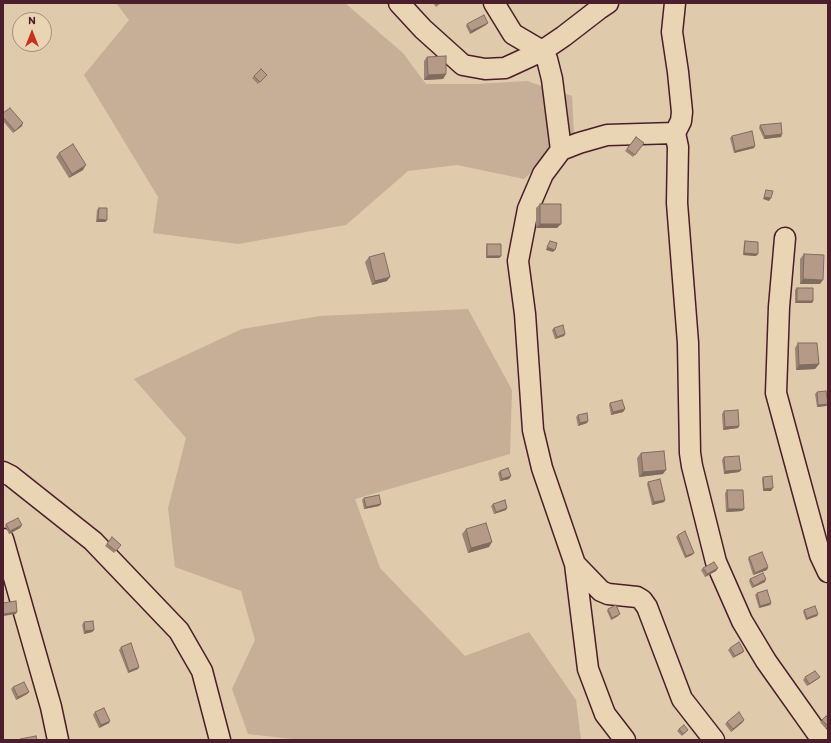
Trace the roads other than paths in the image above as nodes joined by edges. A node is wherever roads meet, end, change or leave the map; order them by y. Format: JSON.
{"nodes":[{"id":1,"x":399,"y":3,"type":"edge"},
{"id":2,"x":494,"y":3,"type":"edge"},
{"id":3,"x":608,"y":3,"type":"edge"},
{"id":4,"x":674,"y":3,"type":"edge"},
{"id":5,"x":542,"y":51,"type":"junction"},
{"id":6,"x":675,"y":133,"type":"junction"},
{"id":7,"x":561,"y":150,"type":"junction"},
{"id":8,"x":785,"y":238,"type":"dead end"},
{"id":9,"x":3,"y":472,"type":"edge"},
{"id":10,"x":3,"y":539,"type":"edge"},
{"id":11,"x":575,"y":564,"type":"junction"},
{"id":12,"x":828,"y":572,"type":"edge"},
{"id":13,"x":58,"y":740,"type":"edge"},
{"id":14,"x":220,"y":740,"type":"edge"},
{"id":15,"x":625,"y":740,"type":"edge"},
{"id":16,"x":714,"y":740,"type":"edge"},
{"id":17,"x":822,"y":740,"type":"edge"}],
"edges":[{"from":1,"to":5,"type":"street"},
{"from":2,"to":5,"type":"street"},
{"from":3,"to":5,"type":"street"},
{"from":4,"to":6,"type":"street"},
{"from":5,"to":7,"type":"street"},
{"from":6,"to":7,"type":"street"},
{"from":6,"to":17,"type":"street"},
{"from":7,"to":11,"type":"street"},
{"from":8,"to":12,"type":"street"},
{"from":9,"to":14,"type":"street"},
{"from":10,"to":13,"type":"street"},
{"from":11,"to":15,"type":"street"},
{"from":11,"to":16,"type":"street"}]}
